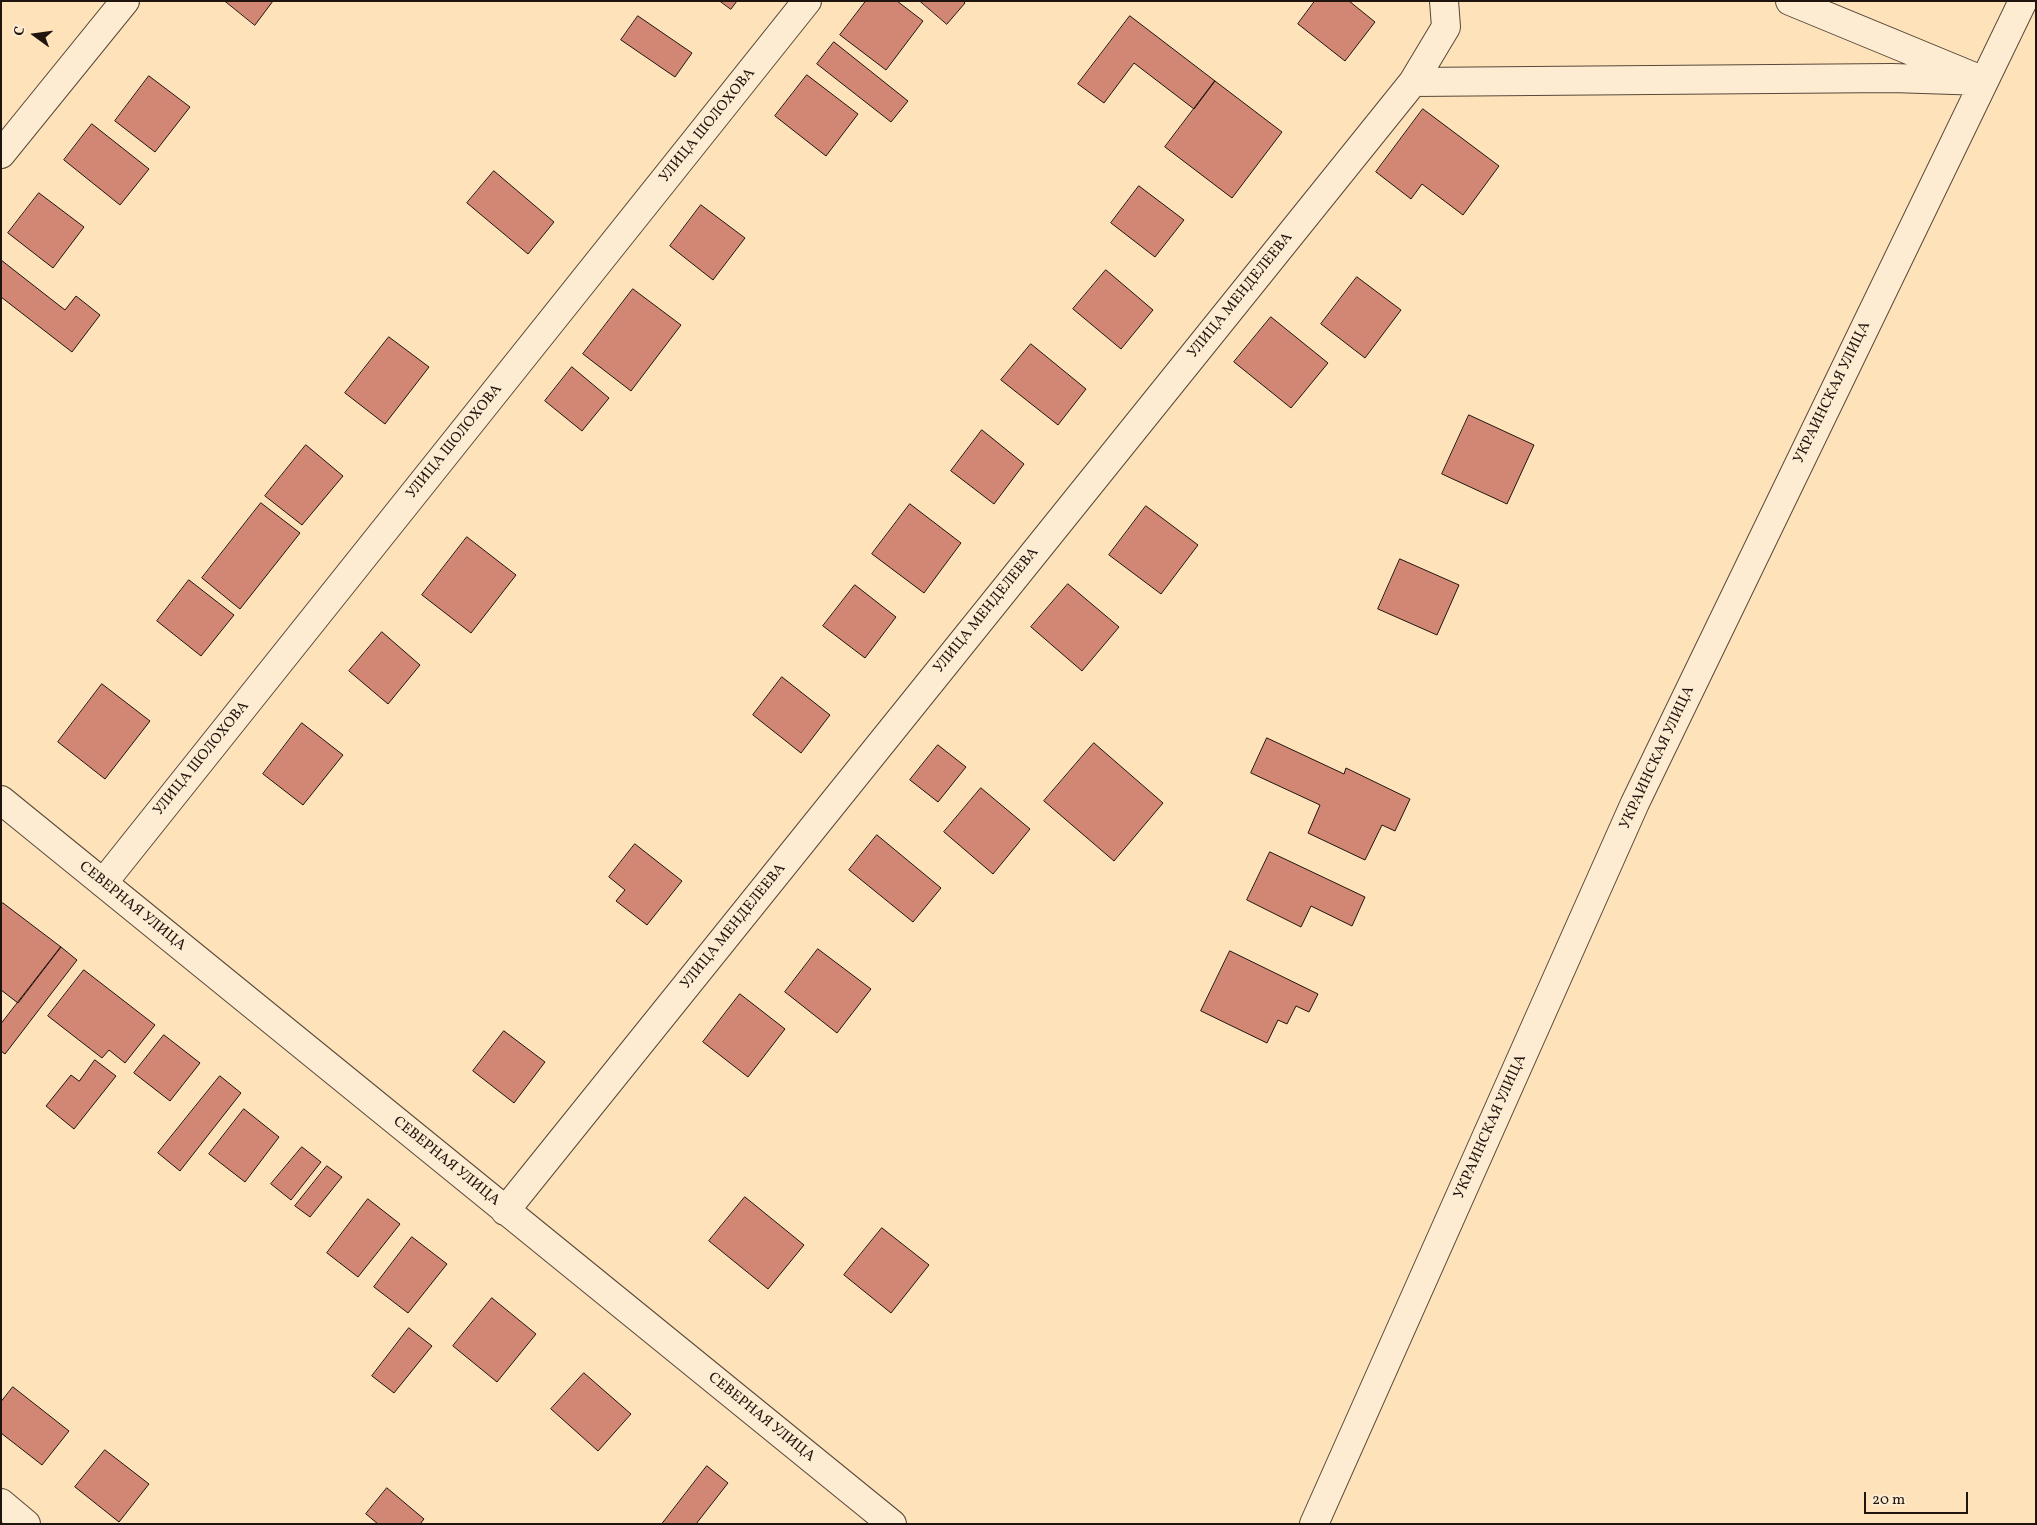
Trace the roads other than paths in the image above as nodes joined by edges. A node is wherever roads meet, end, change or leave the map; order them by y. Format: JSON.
{"nodes":[{"id":1,"x":126,"y":1,"type":"edge"},
{"id":2,"x":807,"y":1,"type":"edge"},
{"id":3,"x":1444,"y":1,"type":"edge"},
{"id":4,"x":1790,"y":1,"type":"edge"},
{"id":5,"x":2023,"y":1,"type":"edge"},
{"id":6,"x":1984,"y":81,"type":"junction"},
{"id":7,"x":1413,"y":82,"type":"junction"},
{"id":8,"x":1,"y":154,"type":"edge"},
{"id":9,"x":1,"y":800,"type":"edge"},
{"id":10,"x":103,"y":883,"type":"junction"},
{"id":11,"x":505,"y":1211,"type":"junction"},
{"id":12,"x":1,"y":1503,"type":"edge"},
{"id":13,"x":26,"y":1524,"type":"edge"},
{"id":14,"x":892,"y":1524,"type":"edge"},
{"id":15,"x":1314,"y":1524,"type":"edge"}],
"edges":[{"from":1,"to":8,"type":"street"},
{"from":2,"to":10,"type":"street","name":"УЛИЦА ШОЛОХОВА"},
{"from":3,"to":7,"type":"street","name":"УЛИЦА МЕНДЕЛЕЕВА"},
{"from":4,"to":6,"type":"street"},
{"from":5,"to":6,"type":"street","name":"УКРАИНСКАЯ УЛИЦА"},
{"from":6,"to":7,"type":"street"},
{"from":6,"to":15,"type":"street","name":"УКРАИНСКАЯ УЛИЦА"},
{"from":7,"to":11,"type":"street","name":"УЛИЦА МЕНДЕЛЕЕВА"},
{"from":9,"to":10,"type":"street","name":"СЕВЕРНАЯ УЛИЦА"},
{"from":10,"to":11,"type":"street","name":"СЕВЕРНАЯ УЛИЦА"},
{"from":11,"to":14,"type":"street","name":"СЕВЕРНАЯ УЛИЦА"},
{"from":12,"to":13,"type":"street"}]}
